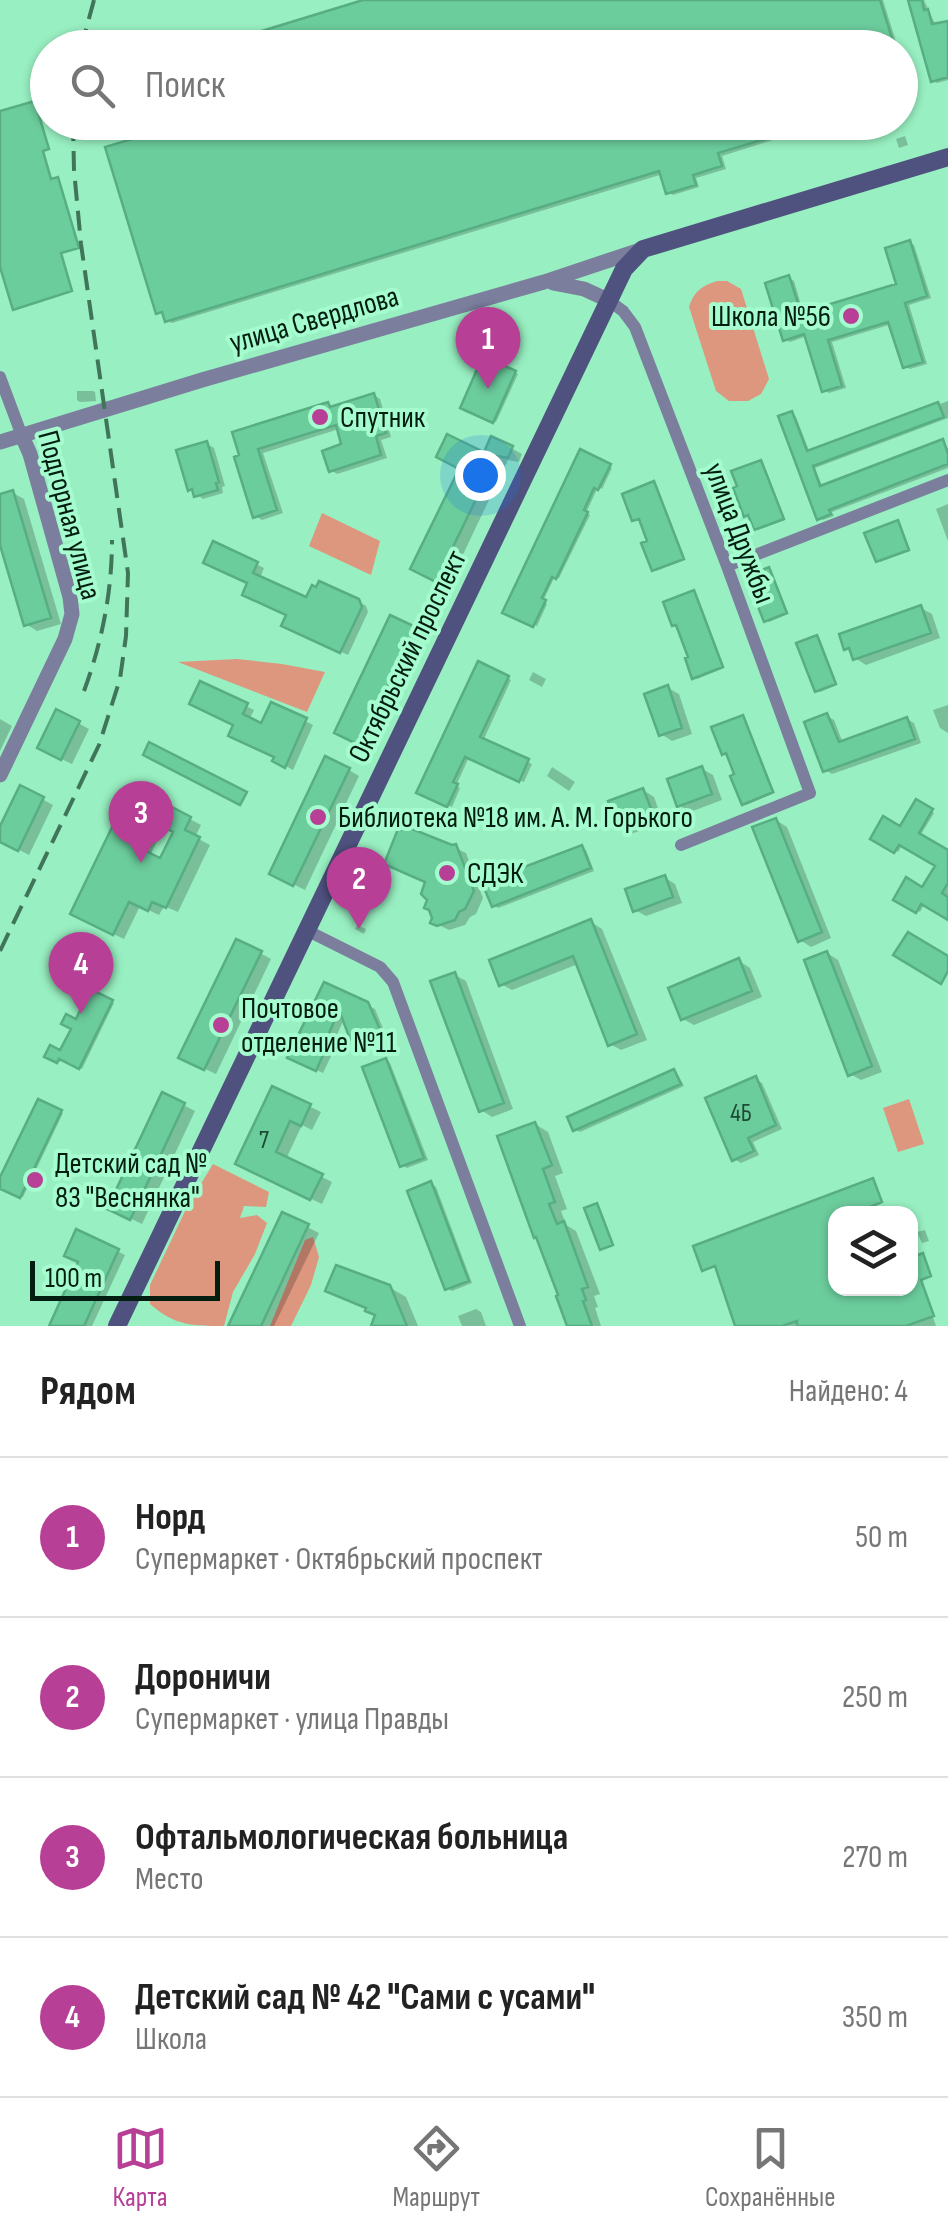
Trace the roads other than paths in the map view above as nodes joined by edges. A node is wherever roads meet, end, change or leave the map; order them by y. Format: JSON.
{"nodes":[{"id":1,"x":948,"y":157,"type":"edge"},
{"id":2,"x":643,"y":250,"type":"junction"},
{"id":3,"x":544,"y":282,"type":"junction"},
{"id":4,"x":608,"y":300,"type":"junction"},
{"id":5,"x":0,"y":377,"type":"edge"},
{"id":6,"x":22,"y":436,"type":"junction"},
{"id":7,"x":0,"y":442,"type":"edge"},
{"id":8,"x":948,"y":480,"type":"edge"},
{"id":9,"x":727,"y":566,"type":"junction"},
{"id":10,"x":0,"y":775,"type":"edge"},
{"id":11,"x":681,"y":845,"type":"dead end"},
{"id":12,"x":306,"y":930,"type":"junction"},
{"id":13,"x":116,"y":1326,"type":"edge"},
{"id":14,"x":520,"y":1326,"type":"edge"}],
"edges":[{"from":1,"to":2,"type":"main road"},
{"from":2,"to":3,"type":"street","name":"улица Свердлова"},
{"from":2,"to":4,"type":"main road","name":"Октябрьский проспект"},
{"from":3,"to":4,"type":"street"},
{"from":3,"to":6,"type":"street","name":"улица Свердлова"},
{"from":4,"to":9,"type":"street","name":"улица Дружбы"},
{"from":4,"to":12,"type":"main road","name":"Октябрьский проспект"},
{"from":5,"to":6,"type":"street","name":"Подгорная улица"},
{"from":6,"to":7,"type":"street","name":"улица Свердлова"},
{"from":6,"to":10,"type":"street","name":"Подгорная улица"},
{"from":8,"to":9,"type":"street"},
{"from":9,"to":11,"type":"street","name":"улица Дружбы"},
{"from":12,"to":13,"type":"main road","name":"Октябрьский проспект"},
{"from":12,"to":14,"type":"street"}]}
